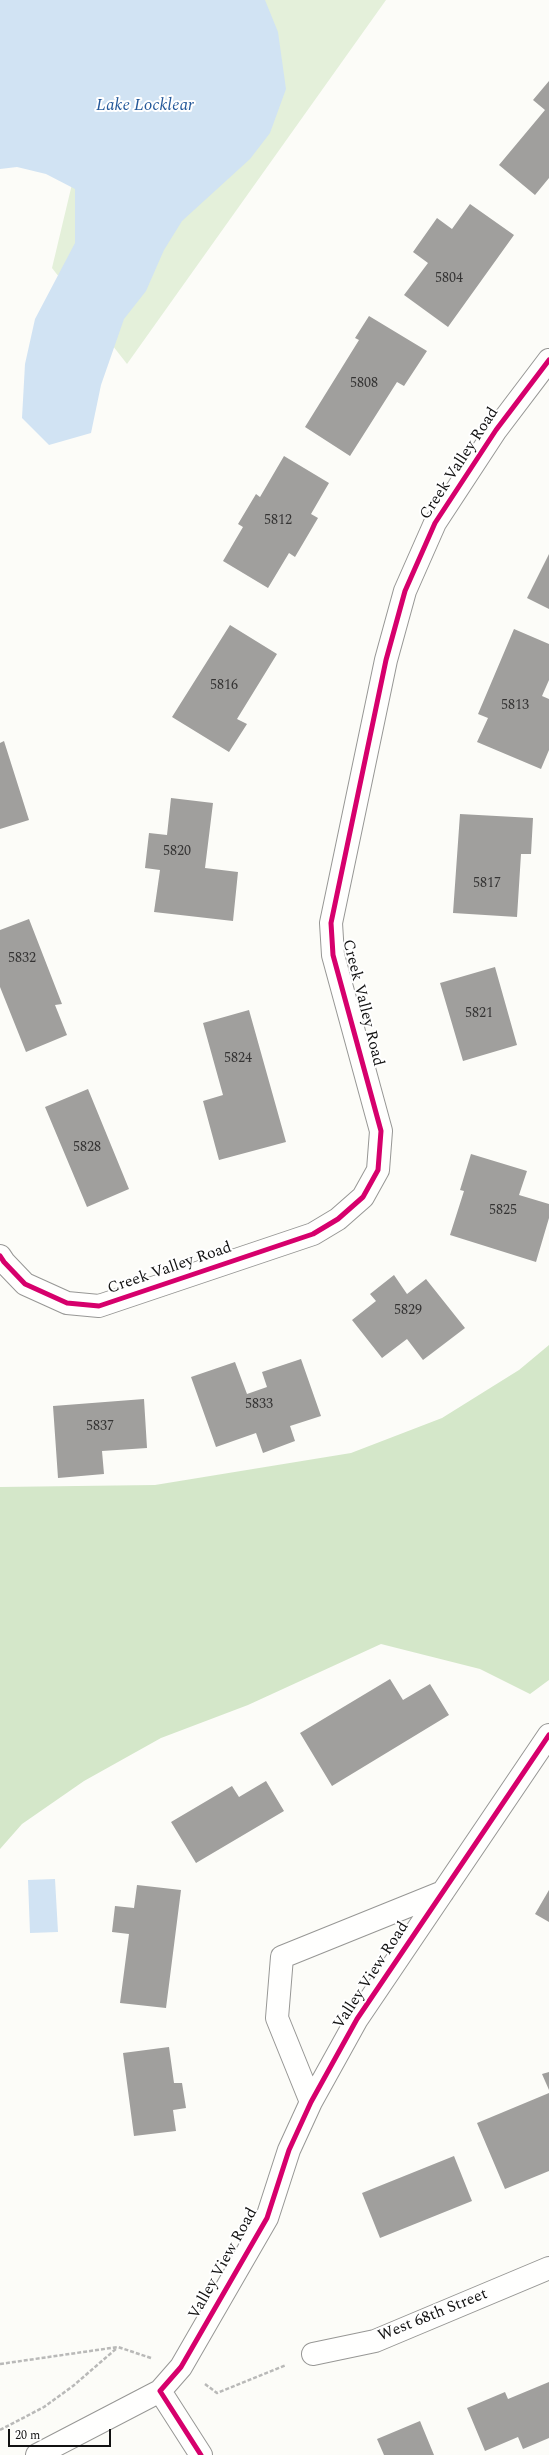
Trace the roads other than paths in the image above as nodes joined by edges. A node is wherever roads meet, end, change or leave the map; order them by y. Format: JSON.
{"nodes":[{"id":1,"x":549,"y":360,"type":"edge"},
{"id":2,"x":0,"y":1256,"type":"edge"},
{"id":3,"x":549,"y":1735,"type":"edge"},
{"id":4,"x":443,"y":1892,"type":"junction"},
{"id":5,"x":311,"y":2102,"type":"junction"},
{"id":6,"x":549,"y":2268,"type":"edge"},
{"id":7,"x":313,"y":2354,"type":"dead end"},
{"id":8,"x":160,"y":2391,"type":"junction"},
{"id":9,"x":37,"y":2455,"type":"edge"},
{"id":10,"x":201,"y":2455,"type":"edge"}],
"edges":[{"from":1,"to":2,"type":"street","name":"Creek Valley Road"},
{"from":3,"to":4,"type":"street","name":"Valley View Road"},
{"from":4,"to":5,"type":"street","name":"Valley View Road"},
{"from":4,"to":5,"type":"street","name":"Valley View Road"},
{"from":5,"to":8,"type":"street","name":"Valley View Road"},
{"from":6,"to":7,"type":"street","name":"West 68th Street"},
{"from":8,"to":9,"type":"street","name":"Valley View Road"},
{"from":8,"to":10,"type":"street"}]}
